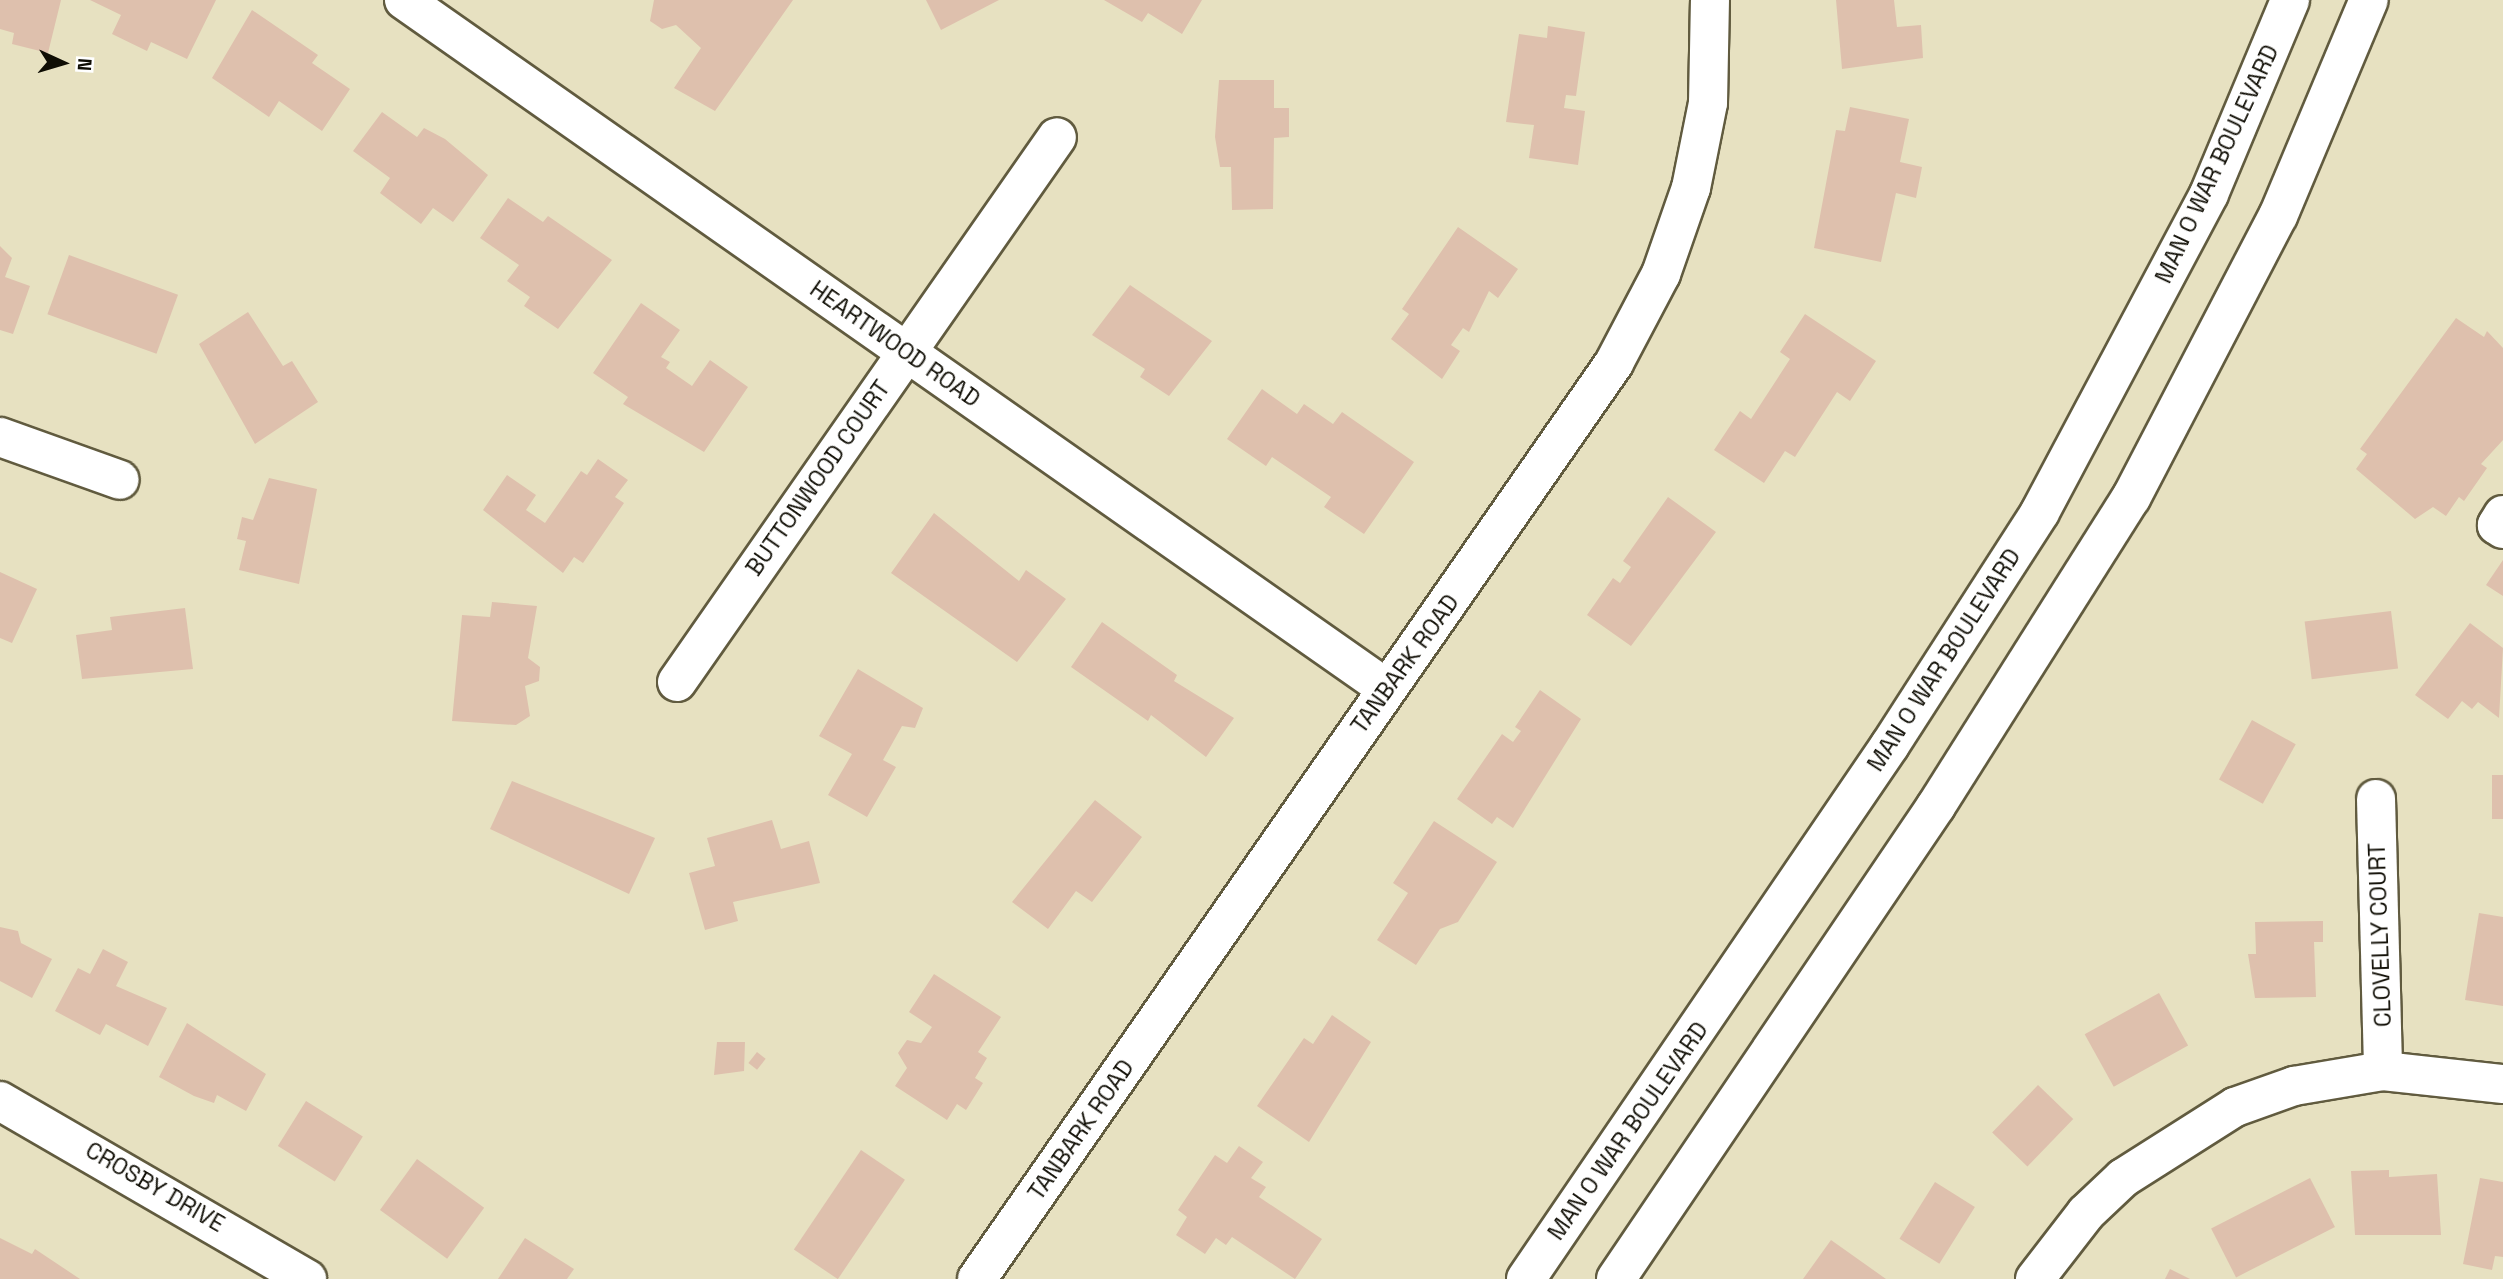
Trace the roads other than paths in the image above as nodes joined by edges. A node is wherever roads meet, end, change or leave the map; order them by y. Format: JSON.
{"nodes":[{"id":1,"x":404,"y":0,"type":"edge"},
{"id":2,"x":1710,"y":0,"type":"edge"},
{"id":3,"x":2290,"y":0,"type":"edge"},
{"id":4,"x":2369,"y":0,"type":"edge"},
{"id":5,"x":1057,"y":136,"type":"dead end"},
{"id":6,"x":905,"y":352,"type":"junction"},
{"id":7,"x":0,"y":437,"type":"edge"},
{"id":8,"x":120,"y":480,"type":"dead end"},
{"id":9,"x":2503,"y":515,"type":"edge"},
{"id":10,"x":2503,"y":528,"type":"edge"},
{"id":11,"x":677,"y":682,"type":"dead end"},
{"id":12,"x":1386,"y":688,"type":"junction"},
{"id":13,"x":2376,"y":799,"type":"dead end"},
{"id":14,"x":2384,"y":1071,"type":"junction"},
{"id":15,"x":2503,"y":1084,"type":"edge"},
{"id":16,"x":0,"y":1101,"type":"edge"},
{"id":17,"x":307,"y":1279,"type":"edge"},
{"id":18,"x":977,"y":1279,"type":"edge"},
{"id":19,"x":1526,"y":1279,"type":"edge"},
{"id":20,"x":1616,"y":1279,"type":"edge"},
{"id":21,"x":2035,"y":1279,"type":"edge"}],
"edges":[{"from":1,"to":6,"type":"street","name":"HEARTWOOD ROAD"},
{"from":2,"to":12,"type":"street","name":"TANBARK ROAD"},
{"from":3,"to":19,"type":"street","name":"MAN O WAR BOULEVARD"},
{"from":4,"to":20,"type":"street"},
{"from":5,"to":6,"type":"street","name":"BUTTONWOOD COURT"},
{"from":6,"to":11,"type":"street","name":"BUTTONWOOD COURT"},
{"from":6,"to":12,"type":"street","name":"HEARTWOOD ROAD"},
{"from":7,"to":8,"type":"street"},
{"from":9,"to":10,"type":"street"},
{"from":12,"to":18,"type":"street","name":"TANBARK ROAD"},
{"from":13,"to":14,"type":"street","name":"CLOVELLY COURT"},
{"from":14,"to":15,"type":"street"},
{"from":14,"to":21,"type":"street"},
{"from":16,"to":17,"type":"street","name":"CROSBY DRIVE"}]}
